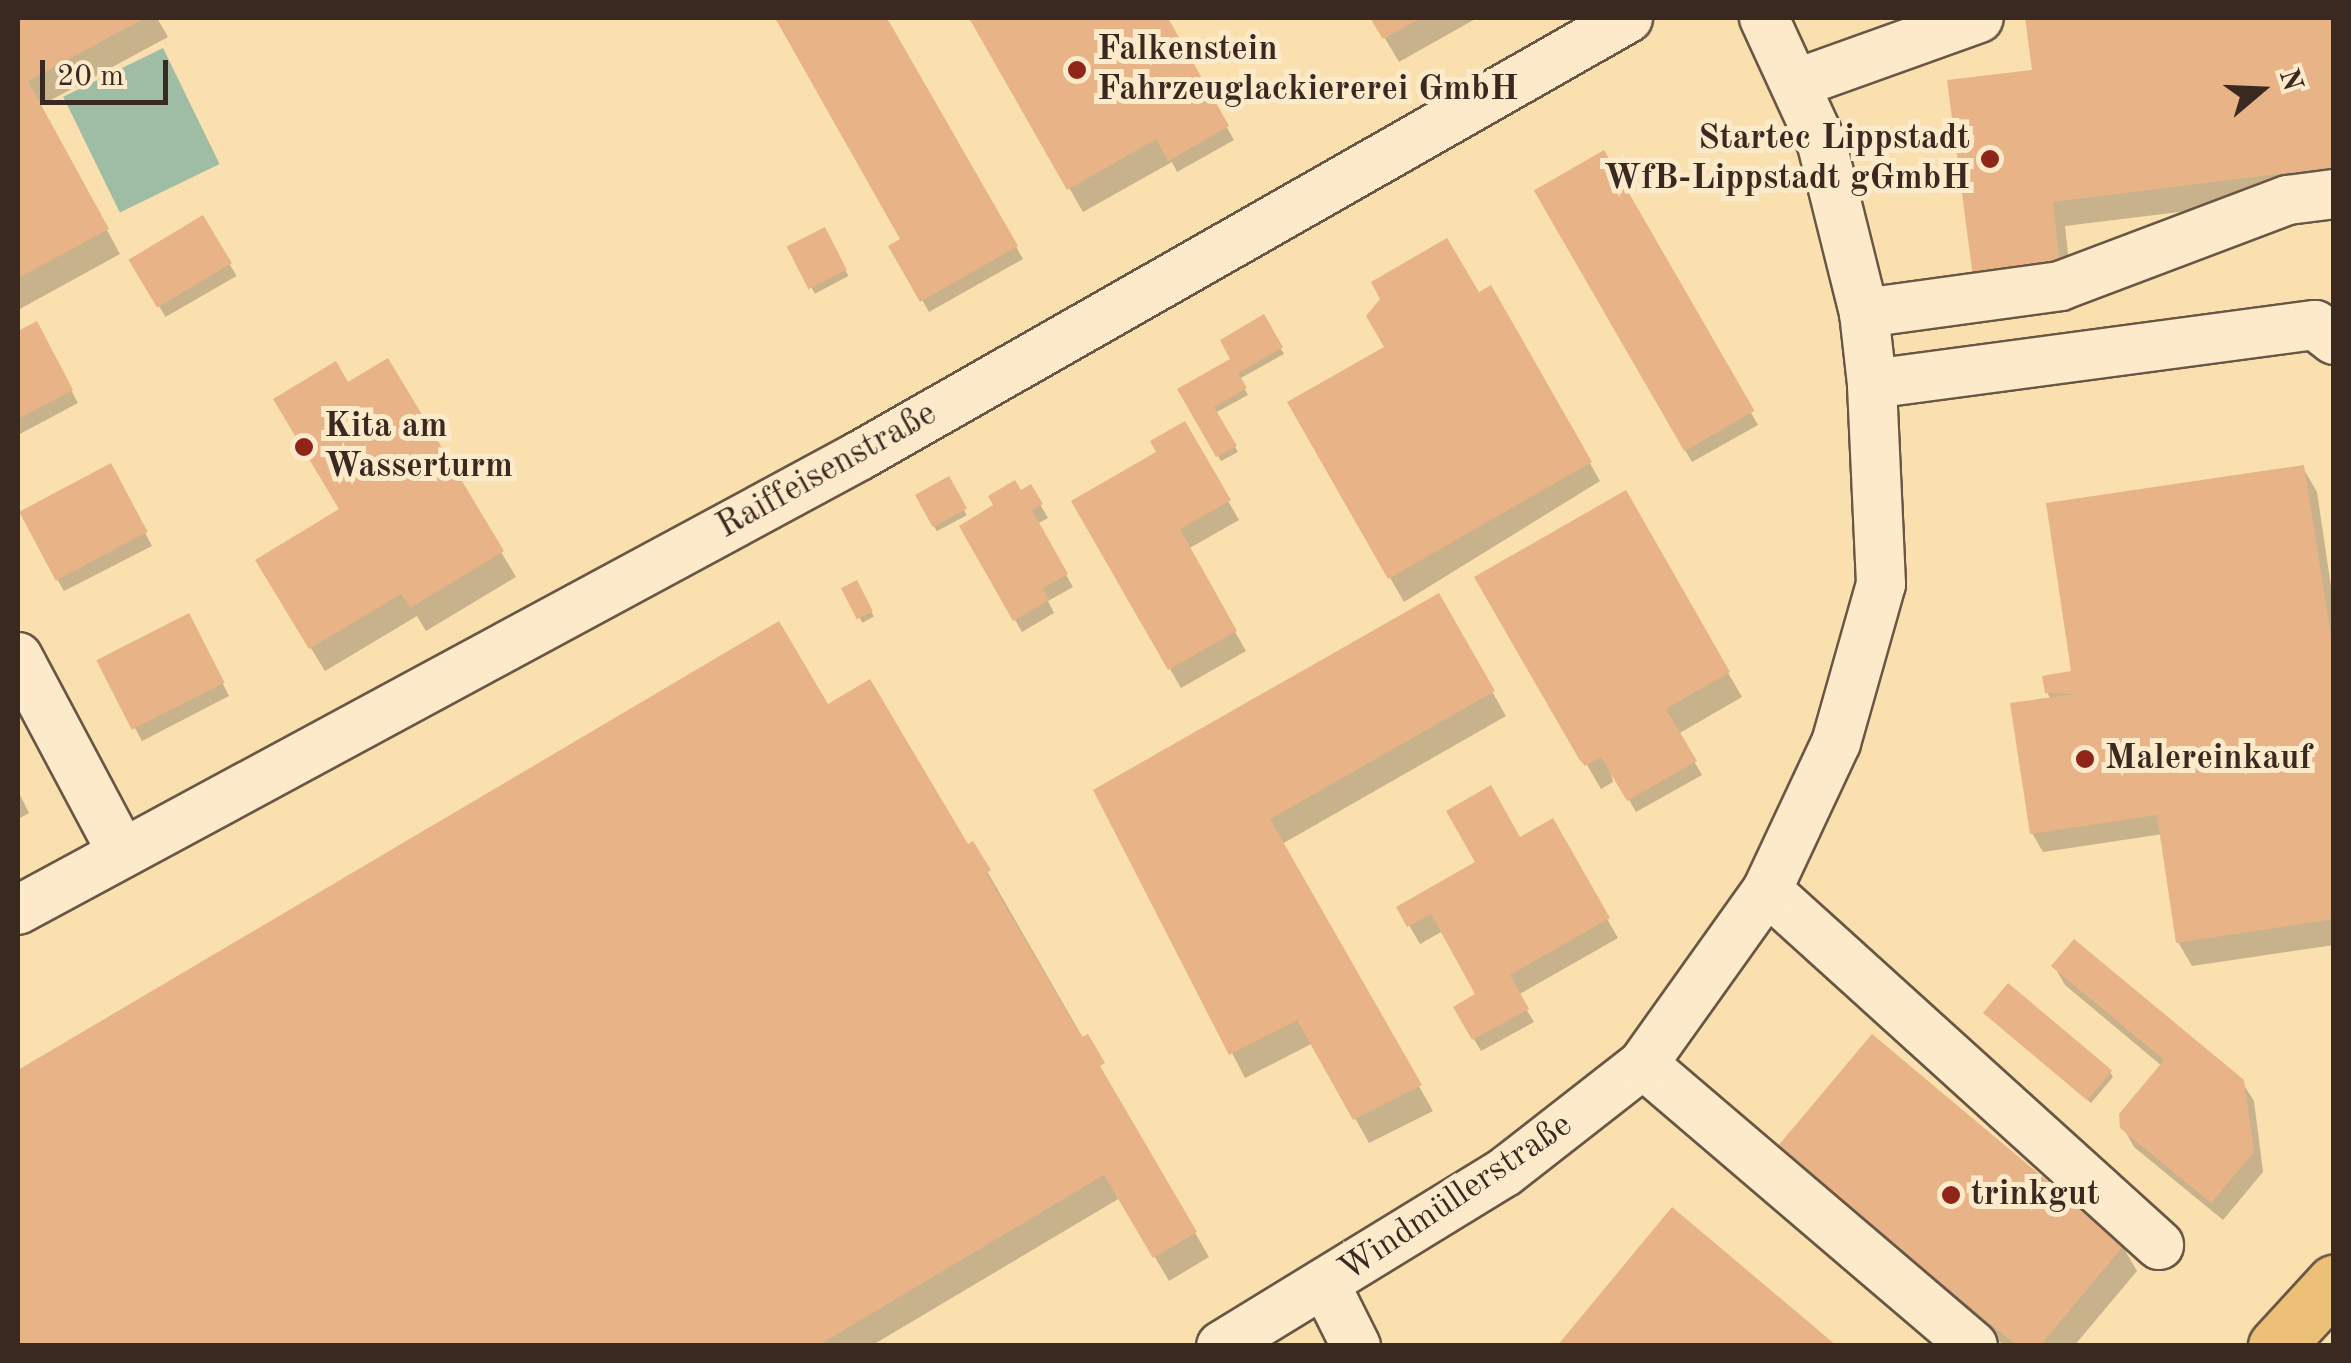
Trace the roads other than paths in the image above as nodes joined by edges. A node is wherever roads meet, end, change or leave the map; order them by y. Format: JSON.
{"nodes":[{"id":1,"x":1628,"y":18,"type":"edge"},
{"id":2,"x":1764,"y":18,"type":"edge"},
{"id":3,"x":1979,"y":18,"type":"edge"},
{"id":4,"x":1795,"y":84,"type":"junction"},
{"id":5,"x":2334,"y":194,"type":"edge"},
{"id":6,"x":1864,"y":314,"type":"junction"},
{"id":7,"x":2334,"y":340,"type":"edge"},
{"id":8,"x":1872,"y":384,"type":"junction"},
{"id":9,"x":18,"y":657,"type":"edge"},
{"id":10,"x":122,"y":853,"type":"junction"},
{"id":11,"x":1767,"y":890,"type":"junction"},
{"id":12,"x":18,"y":910,"type":"edge"},
{"id":13,"x":1643,"y":1064,"type":"junction"},
{"id":14,"x":2158,"y":1245,"type":"dead end"},
{"id":15,"x":2334,"y":1283,"type":"edge"},
{"id":16,"x":1314,"y":1293,"type":"junction"},
{"id":17,"x":1221,"y":1346,"type":"edge"},
{"id":18,"x":1356,"y":1346,"type":"edge"},
{"id":19,"x":1973,"y":1346,"type":"edge"},
{"id":20,"x":2276,"y":1346,"type":"edge"}],
"edges":[{"from":1,"to":10,"type":"street","name":"Raiffeisenstraße"},
{"from":2,"to":4,"type":"street","name":"Windmüllerstraße"},
{"from":3,"to":4,"type":"street"},
{"from":4,"to":6,"type":"street","name":"Windmüllerstraße"},
{"from":5,"to":6,"type":"street"},
{"from":6,"to":8,"type":"street","name":"Windmüllerstraße"},
{"from":7,"to":8,"type":"street"},
{"from":8,"to":11,"type":"street","name":"Windmüllerstraße"},
{"from":9,"to":10,"type":"street"},
{"from":10,"to":12,"type":"street","name":"Raiffeisenstraße"},
{"from":11,"to":13,"type":"street","name":"Windmüllerstraße"},
{"from":11,"to":14,"type":"street"},
{"from":13,"to":16,"type":"street","name":"Windmüllerstraße"},
{"from":13,"to":19,"type":"street"},
{"from":15,"to":20,"type":"main road"},
{"from":16,"to":17,"type":"street"},
{"from":16,"to":18,"type":"street","name":"Windmüllerstraße"}]}
